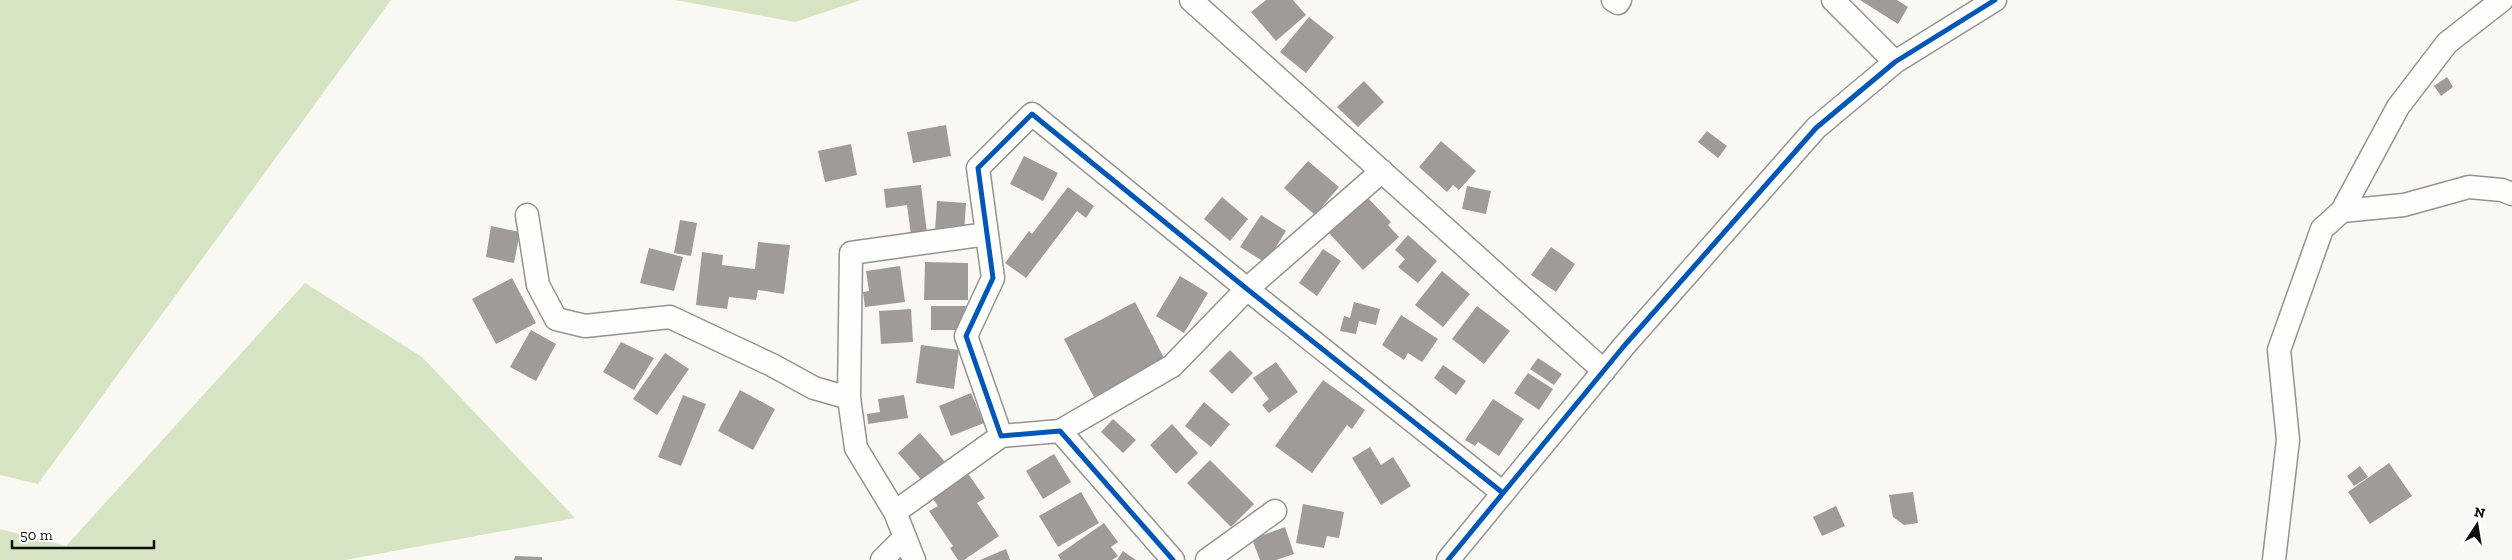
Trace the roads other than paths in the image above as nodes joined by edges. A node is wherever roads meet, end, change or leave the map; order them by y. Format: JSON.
{"nodes":[{"id":1,"x":1191,"y":0,"type":"edge"},
{"id":2,"x":1613,"y":0,"type":"edge"},
{"id":3,"x":1620,"y":0,"type":"edge"},
{"id":4,"x":1833,"y":0,"type":"edge"},
{"id":5,"x":1995,"y":0,"type":"edge"},
{"id":6,"x":2502,"y":0,"type":"edge"},
{"id":7,"x":1895,"y":62,"type":"junction"},
{"id":8,"x":1382,"y":171,"type":"junction"},
{"id":9,"x":2512,"y":194,"type":"edge"},
{"id":10,"x":2342,"y":211,"type":"junction"},
{"id":11,"x":527,"y":215,"type":"dead end"},
{"id":12,"x":987,"y":234,"type":"junction"},
{"id":13,"x":1247,"y":289,"type":"junction"},
{"id":14,"x":1604,"y":371,"type":"junction"},
{"id":15,"x":849,"y":398,"type":"junction"},
{"id":16,"x":1060,"y":431,"type":"junction"},
{"id":17,"x":1001,"y":436,"type":"junction"},
{"id":18,"x":1503,"y":494,"type":"junction"},
{"id":19,"x":1275,"y":511,"type":"dead end"},
{"id":20,"x":895,"y":512,"type":"junction"},
{"id":21,"x":905,"y":537,"type":"junction"},
{"id":22,"x":882,"y":560,"type":"edge"},
{"id":23,"x":914,"y":560,"type":"edge"},
{"id":24,"x":1173,"y":560,"type":"edge"},
{"id":25,"x":1207,"y":560,"type":"edge"},
{"id":26,"x":1448,"y":560,"type":"edge"},
{"id":27,"x":2274,"y":560,"type":"edge"}],
"edges":[{"from":1,"to":8,"type":"street"},
{"from":2,"to":3,"type":"street"},
{"from":4,"to":7,"type":"street"},
{"from":5,"to":7,"type":"street"},
{"from":6,"to":10,"type":"street"},
{"from":7,"to":14,"type":"street"},
{"from":8,"to":13,"type":"street"},
{"from":8,"to":14,"type":"street"},
{"from":9,"to":10,"type":"street"},
{"from":10,"to":27,"type":"street"},
{"from":11,"to":15,"type":"street"},
{"from":12,"to":13,"type":"street"},
{"from":12,"to":15,"type":"street"},
{"from":12,"to":17,"type":"street"},
{"from":13,"to":16,"type":"street"},
{"from":13,"to":18,"type":"street"},
{"from":14,"to":18,"type":"street"},
{"from":15,"to":20,"type":"street"},
{"from":16,"to":17,"type":"street"},
{"from":16,"to":24,"type":"street"},
{"from":17,"to":20,"type":"street"},
{"from":18,"to":26,"type":"street"},
{"from":19,"to":25,"type":"street"},
{"from":20,"to":21,"type":"street"},
{"from":21,"to":22,"type":"street"},
{"from":21,"to":23,"type":"street"}]}
